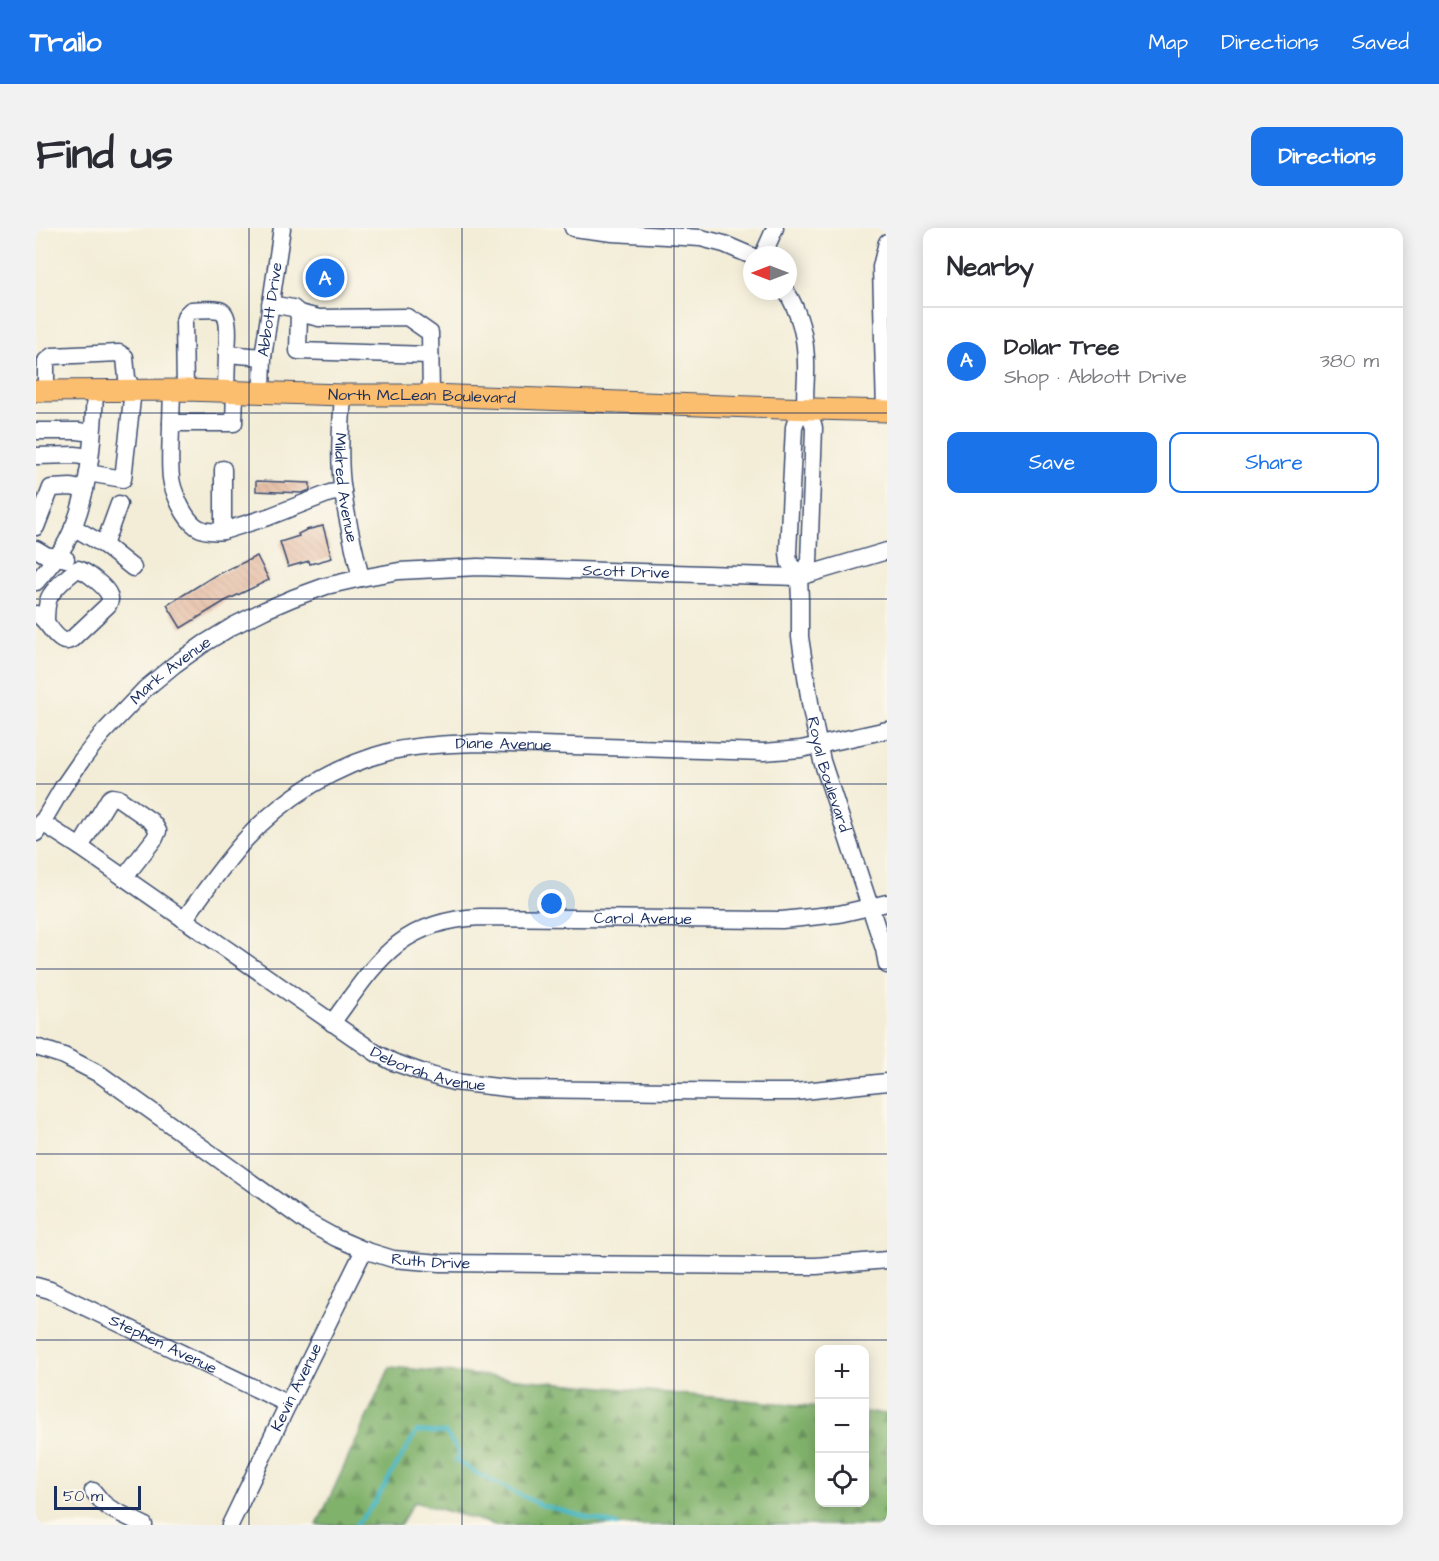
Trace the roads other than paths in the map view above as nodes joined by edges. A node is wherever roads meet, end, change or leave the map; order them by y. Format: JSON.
{"nodes":[{"id":1,"x":282,"y":228,"type":"edge"},
{"id":2,"x":573,"y":228,"type":"edge"},
{"id":3,"x":775,"y":228,"type":"edge"},
{"id":4,"x":887,"y":242,"type":"edge"},
{"id":5,"x":767,"y":246,"type":"edge"},
{"id":6,"x":743,"y":252,"type":"edge"},
{"id":7,"x":790,"y":300,"type":"edge"},
{"id":8,"x":270,"y":304,"type":"junction"},
{"id":9,"x":299,"y":313,"type":"junction"},
{"id":10,"x":227,"y":354,"type":"junction"},
{"id":11,"x":430,"y":355,"type":"junction"},
{"id":12,"x":263,"y":357,"type":"junction"},
{"id":13,"x":41,"y":361,"type":"edge"},
{"id":14,"x":133,"y":390,"type":"junction"},
{"id":15,"x":178,"y":390,"type":"junction"},
{"id":16,"x":41,"y":391,"type":"edge"},
{"id":17,"x":95,"y":391,"type":"junction"},
{"id":18,"x":231,"y":391,"type":"junction"},
{"id":19,"x":262,"y":391,"type":"junction"},
{"id":20,"x":343,"y":395,"type":"junction"},
{"id":21,"x":431,"y":395,"type":"junction"},
{"id":22,"x":806,"y":408,"type":"junction"},
{"id":23,"x":886,"y":411,"type":"edge"},
{"id":24,"x":171,"y":423,"type":"junction"},
{"id":25,"x":36,"y":431,"type":"edge"},
{"id":26,"x":92,"y":433,"type":"junction"},
{"id":27,"x":36,"y":456,"type":"edge"},
{"id":28,"x":89,"y":465,"type":"junction"},
{"id":29,"x":223,"y":469,"type":"dead end"},
{"id":30,"x":43,"y":487,"type":"edge"},
{"id":31,"x":85,"y":490,"type":"junction"},
{"id":32,"x":343,"y":491,"type":"junction"},
{"id":33,"x":119,"y":504,"type":"dead end"},
{"id":34,"x":36,"y":527,"type":"edge"},
{"id":35,"x":73,"y":527,"type":"junction"},
{"id":36,"x":223,"y":531,"type":"junction"},
{"id":37,"x":104,"y":545,"type":"junction"},
{"id":38,"x":36,"y":549,"type":"edge"},
{"id":39,"x":887,"y":551,"type":"edge"},
{"id":40,"x":56,"y":557,"type":"junction"},
{"id":41,"x":134,"y":568,"type":"dead end"},
{"id":42,"x":78,"y":569,"type":"junction"},
{"id":43,"x":361,"y":578,"type":"junction"},
{"id":44,"x":800,"y":578,"type":"junction"},
{"id":45,"x":36,"y":582,"type":"edge"},
{"id":46,"x":41,"y":618,"type":"edge"},
{"id":47,"x":887,"y":730,"type":"edge"},
{"id":48,"x":819,"y":746,"type":"junction"},
{"id":49,"x":38,"y":829,"type":"edge"},
{"id":50,"x":80,"y":847,"type":"junction"},
{"id":51,"x":124,"y":878,"type":"junction"},
{"id":52,"x":887,"y":903,"type":"edge"},
{"id":53,"x":870,"y":907,"type":"junction"},
{"id":54,"x":184,"y":920,"type":"junction"},
{"id":55,"x":887,"y":965,"type":"edge"},
{"id":56,"x":332,"y":1023,"type":"junction"},
{"id":57,"x":36,"y":1047,"type":"edge"},
{"id":58,"x":887,"y":1082,"type":"edge"},
{"id":59,"x":364,"y":1250,"type":"junction"},
{"id":60,"x":887,"y":1260,"type":"edge"},
{"id":61,"x":36,"y":1286,"type":"edge"},
{"id":62,"x":288,"y":1404,"type":"junction"},
{"id":63,"x":93,"y":1491,"type":"dead end"},
{"id":64,"x":144,"y":1525,"type":"edge"},
{"id":65,"x":230,"y":1525,"type":"edge"}],
"edges":[{"from":1,"to":8,"type":"street","name":"Abbott Drive"},
{"from":2,"to":6,"type":"street"},
{"from":3,"to":5,"type":"street"},
{"from":4,"to":23,"type":"street"},
{"from":7,"to":22,"type":"street","name":"Royal Boulevard"},
{"from":8,"to":9,"type":"street"},
{"from":8,"to":12,"type":"street","name":"Abbott Drive"},
{"from":9,"to":11,"type":"street"},
{"from":9,"to":11,"type":"street"},
{"from":10,"to":12,"type":"street"},
{"from":10,"to":15,"type":"street"},
{"from":10,"to":18,"type":"street"},
{"from":11,"to":21,"type":"street"},
{"from":12,"to":19,"type":"street","name":"Abbott Drive"},
{"from":13,"to":14,"type":"street"},
{"from":13,"to":16,"type":"street"},
{"from":14,"to":15,"type":"main road","name":"North McLean Boulevard"},
{"from":14,"to":17,"type":"main road","name":"North McLean Boulevard"},
{"from":14,"to":28,"type":"street"},
{"from":15,"to":18,"type":"main road","name":"North McLean Boulevard"},
{"from":15,"to":24,"type":"street"},
{"from":16,"to":17,"type":"main road","name":"North McLean Boulevard"},
{"from":17,"to":26,"type":"street"},
{"from":18,"to":19,"type":"main road","name":"North McLean Boulevard"},
{"from":18,"to":24,"type":"street"},
{"from":19,"to":20,"type":"main road","name":"North McLean Boulevard"},
{"from":20,"to":21,"type":"main road","name":"North McLean Boulevard"},
{"from":20,"to":32,"type":"street","name":"Mildred Avenue"},
{"from":21,"to":22,"type":"main road","name":"North McLean Boulevard"},
{"from":22,"to":23,"type":"main road","name":"North McLean Boulevard"},
{"from":22,"to":44,"type":"street","name":"Royal Boulevard"},
{"from":24,"to":36,"type":"street"},
{"from":25,"to":26,"type":"street"},
{"from":26,"to":28,"type":"street"},
{"from":27,"to":28,"type":"street"},
{"from":28,"to":31,"type":"street"},
{"from":29,"to":36,"type":"street"},
{"from":30,"to":31,"type":"street"},
{"from":30,"to":34,"type":"street"},
{"from":31,"to":35,"type":"street"},
{"from":32,"to":36,"type":"street"},
{"from":32,"to":43,"type":"street","name":"Mildred Avenue"},
{"from":33,"to":37,"type":"street"},
{"from":35,"to":37,"type":"street"},
{"from":35,"to":40,"type":"street"},
{"from":37,"to":41,"type":"street"},
{"from":38,"to":40,"type":"street"},
{"from":39,"to":44,"type":"street","name":"Scott Drive"},
{"from":40,"to":42,"type":"street"},
{"from":40,"to":45,"type":"street"},
{"from":42,"to":46,"type":"street"},
{"from":42,"to":46,"type":"street"},
{"from":43,"to":44,"type":"street","name":"Scott Drive"},
{"from":43,"to":49,"type":"street","name":"Mark Avenue"},
{"from":44,"to":48,"type":"street","name":"Royal Boulevard"},
{"from":47,"to":48,"type":"street","name":"Diane Avenue"},
{"from":48,"to":53,"type":"street","name":"Royal Boulevard"},
{"from":48,"to":54,"type":"street","name":"Diane Avenue"},
{"from":49,"to":50,"type":"street","name":"Deborah Avenue"},
{"from":50,"to":51,"type":"street","name":"Deborah Avenue"},
{"from":50,"to":51,"type":"street"},
{"from":51,"to":54,"type":"street","name":"Deborah Avenue"},
{"from":52,"to":53,"type":"street","name":"Carol Avenue"},
{"from":53,"to":55,"type":"street","name":"Royal Boulevard"},
{"from":53,"to":56,"type":"street","name":"Carol Avenue"},
{"from":54,"to":56,"type":"street","name":"Deborah Avenue"},
{"from":56,"to":58,"type":"street","name":"Deborah Avenue"},
{"from":57,"to":59,"type":"street","name":"Ruth Drive"},
{"from":59,"to":60,"type":"street","name":"Ruth Drive"},
{"from":59,"to":62,"type":"street","name":"Kevin Avenue"},
{"from":61,"to":62,"type":"street","name":"Stephen Avenue"},
{"from":62,"to":65,"type":"street","name":"Kevin Avenue"},
{"from":63,"to":64,"type":"street"}]}
